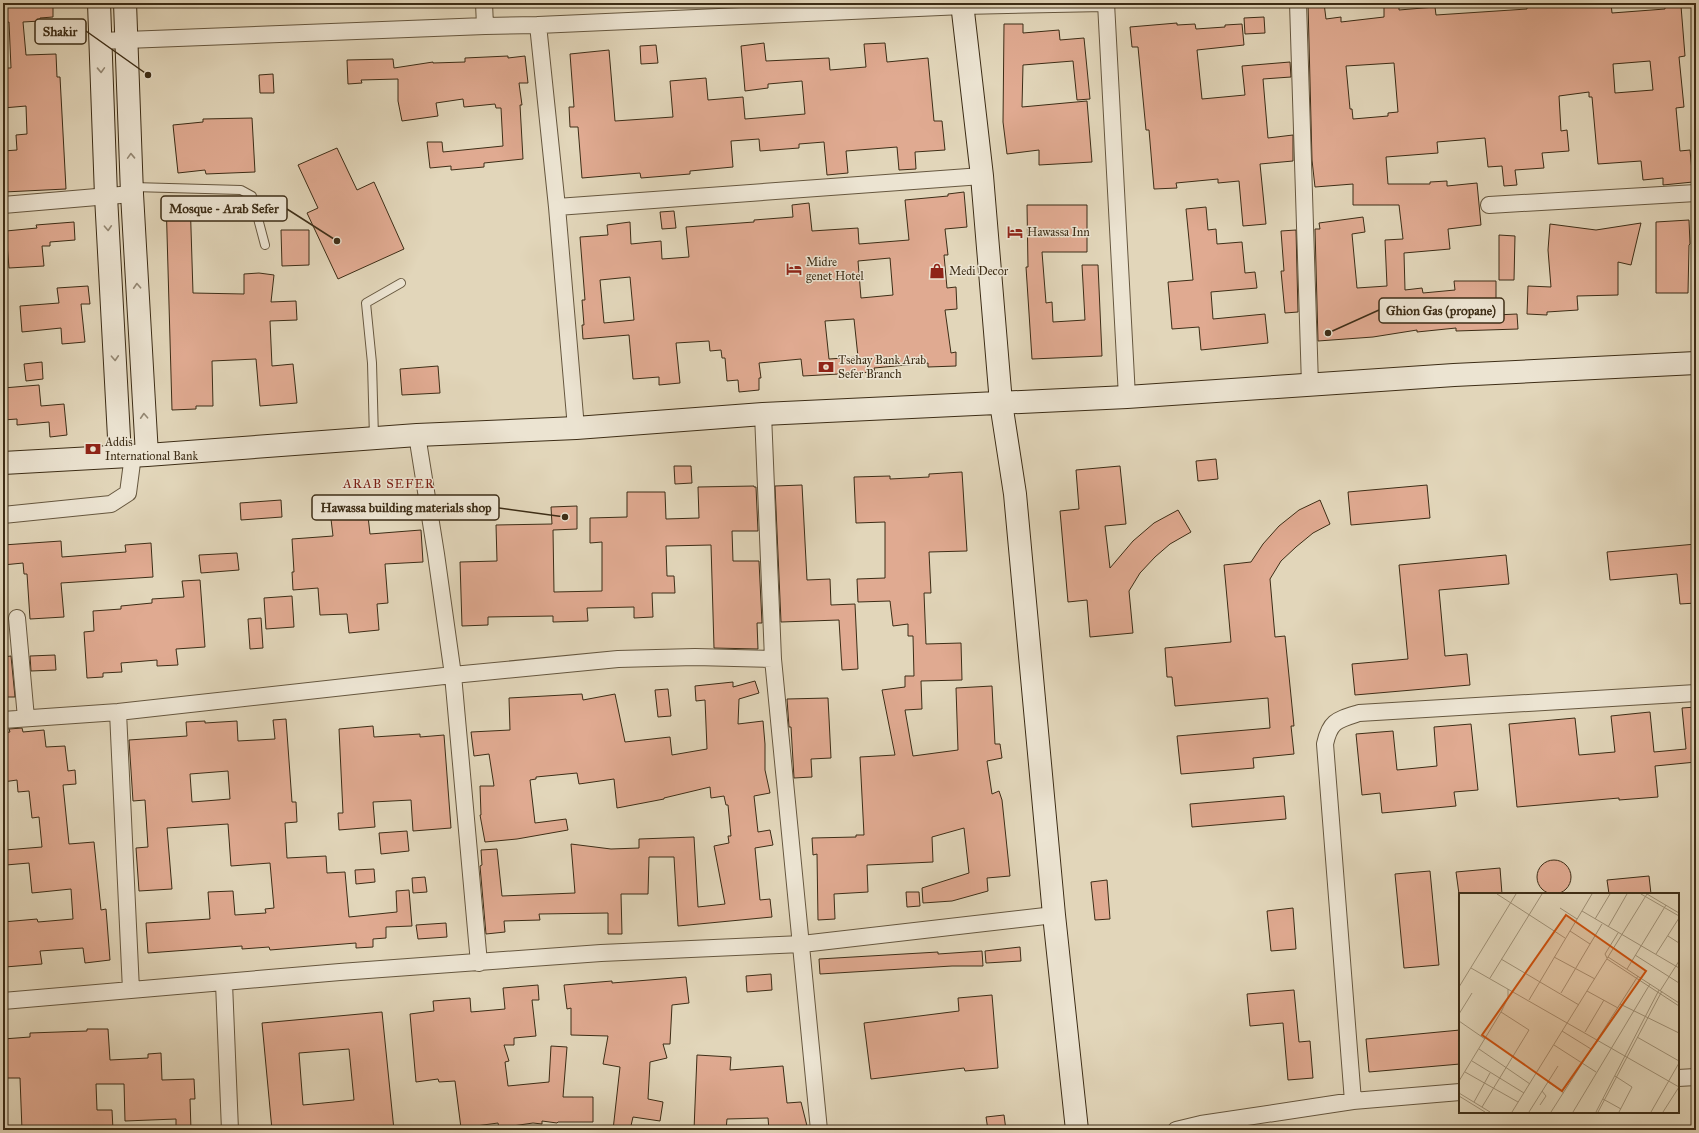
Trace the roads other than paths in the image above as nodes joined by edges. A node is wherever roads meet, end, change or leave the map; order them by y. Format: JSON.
{"nodes":[{"id":1,"x":99,"y":3,"type":"edge"},
{"id":2,"x":126,"y":3,"type":"edge"},
{"id":3,"x":484,"y":3,"type":"edge"},
{"id":4,"x":1105,"y":3,"type":"edge"},
{"id":5,"x":1298,"y":3,"type":"edge"},
{"id":6,"x":963,"y":4,"type":"edge"},
{"id":7,"x":538,"y":25,"type":"junction"},
{"id":8,"x":485,"y":26,"type":"junction"},
{"id":9,"x":100,"y":41,"type":"junction"},
{"id":10,"x":127,"y":41,"type":"junction"},
{"id":11,"x":982,"y":176,"type":"junction"},
{"id":12,"x":132,"y":190,"type":"junction"},
{"id":13,"x":1696,"y":193,"type":"edge"},
{"id":14,"x":106,"y":196,"type":"junction"},
{"id":15,"x":3,"y":205,"type":"edge"},
{"id":16,"x":1489,"y":205,"type":"dead end"},
{"id":17,"x":557,"y":207,"type":"junction"},
{"id":18,"x":265,"y":245,"type":"dead end"},
{"id":19,"x":401,"y":283,"type":"dead end"},
{"id":20,"x":1696,"y":363,"type":"edge"},
{"id":21,"x":1310,"y":385,"type":"junction"},
{"id":22,"x":1127,"y":397,"type":"junction"},
{"id":23,"x":1001,"y":402,"type":"junction"},
{"id":24,"x":763,"y":414,"type":"junction"},
{"id":25,"x":576,"y":428,"type":"junction"},
{"id":26,"x":417,"y":435,"type":"junction"},
{"id":27,"x":374,"y":439,"type":"junction"},
{"id":28,"x":133,"y":455,"type":"junction"},
{"id":29,"x":3,"y":463,"type":"edge"},
{"id":30,"x":3,"y":514,"type":"edge"},
{"id":31,"x":18,"y":618,"type":"dead end"},
{"id":32,"x":773,"y":660,"type":"junction"},
{"id":33,"x":453,"y":675,"type":"junction"},
{"id":34,"x":1696,"y":694,"type":"edge"},
{"id":35,"x":118,"y":712,"type":"junction"},
{"id":36,"x":26,"y":718,"type":"junction"},
{"id":37,"x":3,"y":720,"type":"edge"},
{"id":38,"x":1054,"y":915,"type":"junction"},
{"id":39,"x":802,"y":944,"type":"junction"},
{"id":40,"x":479,"y":963,"type":"junction"},
{"id":41,"x":224,"y":983,"type":"junction"},
{"id":42,"x":131,"y":990,"type":"junction"},
{"id":43,"x":3,"y":1001,"type":"edge"},
{"id":44,"x":1696,"y":1077,"type":"edge"},
{"id":45,"x":1679,"y":1078,"type":"edge"},
{"id":46,"x":1459,"y":1092,"type":"edge"},
{"id":47,"x":1353,"y":1101,"type":"junction"},
{"id":48,"x":230,"y":1130,"type":"edge"},
{"id":49,"x":819,"y":1130,"type":"edge"},
{"id":50,"x":1077,"y":1130,"type":"edge"},
{"id":51,"x":1176,"y":1130,"type":"edge"}],
"edges":[{"from":1,"to":9,"type":"street"},
{"from":2,"to":10,"type":"street"},
{"from":3,"to":8,"type":"street"},
{"from":4,"to":6,"type":"street"},
{"from":4,"to":22,"type":"street"},
{"from":5,"to":21,"type":"street"},
{"from":6,"to":7,"type":"street"},
{"from":6,"to":11,"type":"street"},
{"from":7,"to":8,"type":"street"},
{"from":7,"to":17,"type":"street"},
{"from":8,"to":10,"type":"street"},
{"from":9,"to":10,"type":"street"},
{"from":9,"to":14,"type":"street","one_way":true},
{"from":12,"to":10,"type":"street","one_way":true},
{"from":11,"to":17,"type":"street"},
{"from":11,"to":23,"type":"street"},
{"from":12,"to":14,"type":"street"},
{"from":12,"to":18,"type":"lane"},
{"from":28,"to":12,"type":"street","one_way":true},
{"from":13,"to":16,"type":"street"},
{"from":14,"to":15,"type":"street"},
{"from":14,"to":28,"type":"street","one_way":true},
{"from":17,"to":25,"type":"street"},
{"from":19,"to":27,"type":"lane"},
{"from":20,"to":21,"type":"street"},
{"from":21,"to":22,"type":"street"},
{"from":22,"to":23,"type":"street"},
{"from":23,"to":24,"type":"street"},
{"from":23,"to":38,"type":"street"},
{"from":24,"to":25,"type":"street"},
{"from":24,"to":32,"type":"street"},
{"from":25,"to":26,"type":"street"},
{"from":26,"to":27,"type":"street"},
{"from":26,"to":33,"type":"street"},
{"from":27,"to":28,"type":"street"},
{"from":28,"to":29,"type":"street"},
{"from":28,"to":30,"type":"street"},
{"from":31,"to":36,"type":"street"},
{"from":32,"to":33,"type":"street"},
{"from":32,"to":39,"type":"street"},
{"from":33,"to":35,"type":"street"},
{"from":33,"to":40,"type":"street"},
{"from":34,"to":47,"type":"street"},
{"from":35,"to":36,"type":"street"},
{"from":35,"to":42,"type":"street"},
{"from":36,"to":37,"type":"street"},
{"from":38,"to":39,"type":"street"},
{"from":38,"to":50,"type":"street"},
{"from":39,"to":40,"type":"street"},
{"from":39,"to":49,"type":"street"},
{"from":40,"to":41,"type":"street"},
{"from":41,"to":42,"type":"street"},
{"from":41,"to":48,"type":"street"},
{"from":42,"to":43,"type":"street"},
{"from":44,"to":45,"type":"street"},
{"from":46,"to":47,"type":"street"},
{"from":47,"to":51,"type":"street"}]}
